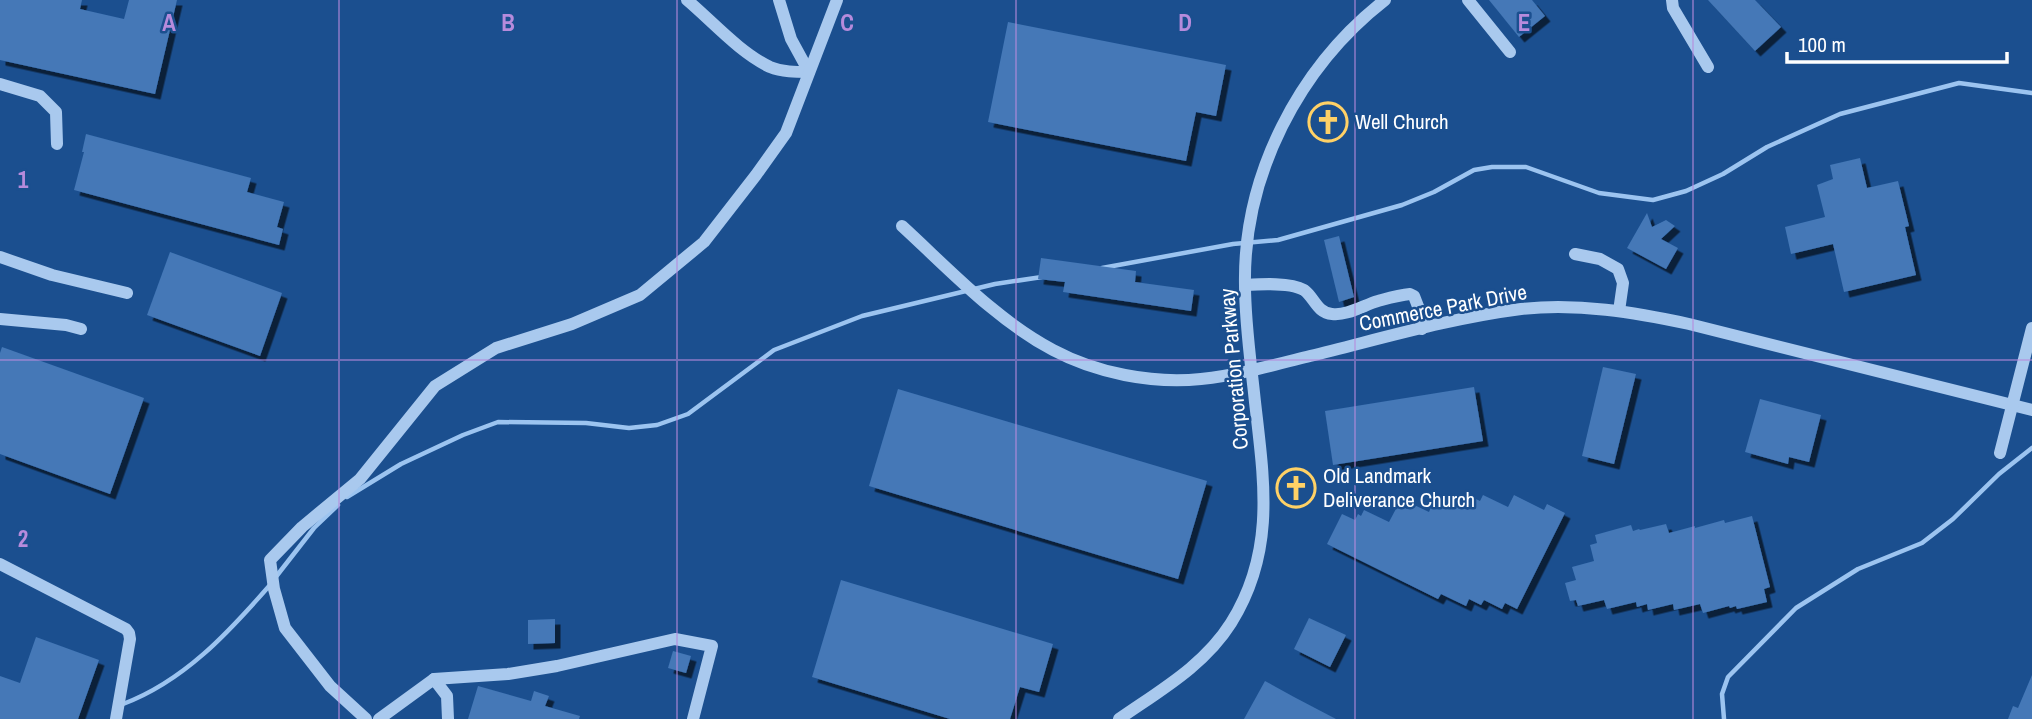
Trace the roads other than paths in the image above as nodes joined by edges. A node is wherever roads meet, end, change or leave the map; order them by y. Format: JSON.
{"nodes":[{"id":1,"x":687,"y":0,"type":"edge"},
{"id":2,"x":779,"y":0,"type":"edge"},
{"id":3,"x":837,"y":0,"type":"edge"},
{"id":4,"x":1385,"y":0,"type":"edge"},
{"id":5,"x":1468,"y":0,"type":"edge"},
{"id":6,"x":1672,"y":0,"type":"edge"},
{"id":7,"x":1510,"y":52,"type":"dead end"},
{"id":8,"x":1709,"y":67,"type":"dead end"},
{"id":9,"x":809,"y":72,"type":"junction"},
{"id":10,"x":0,"y":85,"type":"edge"},
{"id":11,"x":57,"y":144,"type":"dead end"},
{"id":12,"x":902,"y":226,"type":"dead end"},
{"id":13,"x":1575,"y":254,"type":"dead end"},
{"id":14,"x":0,"y":257,"type":"edge"},
{"id":15,"x":1245,"y":285,"type":"junction"},
{"id":16,"x":127,"y":293,"type":"dead end"},
{"id":17,"x":1619,"y":311,"type":"junction"},
{"id":18,"x":0,"y":319,"type":"edge"},
{"id":19,"x":2032,"y":328,"type":"edge"},
{"id":20,"x":81,"y":329,"type":"dead end"},
{"id":21,"x":1422,"y":329,"type":"junction"},
{"id":22,"x":1252,"y":370,"type":"junction"},
{"id":23,"x":2011,"y":405,"type":"junction"},
{"id":24,"x":2032,"y":411,"type":"edge"},
{"id":25,"x":2000,"y":453,"type":"dead end"},
{"id":26,"x":3,"y":565,"type":"edge"},
{"id":27,"x":0,"y":580,"type":"edge"},
{"id":28,"x":435,"y":679,"type":"junction"},
{"id":29,"x":116,"y":719,"type":"edge"},
{"id":30,"x":366,"y":719,"type":"edge"},
{"id":31,"x":379,"y":719,"type":"edge"},
{"id":32,"x":448,"y":719,"type":"edge"},
{"id":33,"x":693,"y":719,"type":"edge"},
{"id":34,"x":1119,"y":719,"type":"edge"}],
"edges":[{"from":1,"to":9,"type":"street"},
{"from":2,"to":9,"type":"street"},
{"from":3,"to":9,"type":"street"},
{"from":4,"to":15,"type":"street","name":"Corporation Parkway"},
{"from":5,"to":7,"type":"street"},
{"from":6,"to":8,"type":"street"},
{"from":9,"to":30,"type":"street"},
{"from":10,"to":11,"type":"street"},
{"from":12,"to":22,"type":"street","name":"Commerce Park Drive"},
{"from":13,"to":17,"type":"street"},
{"from":14,"to":16,"type":"street"},
{"from":15,"to":21,"type":"street"},
{"from":15,"to":22,"type":"street","name":"Corporation Parkway"},
{"from":17,"to":21,"type":"street","name":"Commerce Park Drive"},
{"from":17,"to":23,"type":"street","name":"Commerce Park Drive"},
{"from":18,"to":20,"type":"street"},
{"from":19,"to":23,"type":"street"},
{"from":21,"to":22,"type":"street","name":"Commerce Park Drive"},
{"from":22,"to":34,"type":"street","name":"Corporation Parkway"},
{"from":23,"to":24,"type":"street","name":"Commerce Park Drive"},
{"from":23,"to":25,"type":"street"},
{"from":26,"to":27,"type":"street"},
{"from":26,"to":29,"type":"street"},
{"from":28,"to":31,"type":"street"},
{"from":28,"to":32,"type":"street"},
{"from":28,"to":33,"type":"street"}]}
